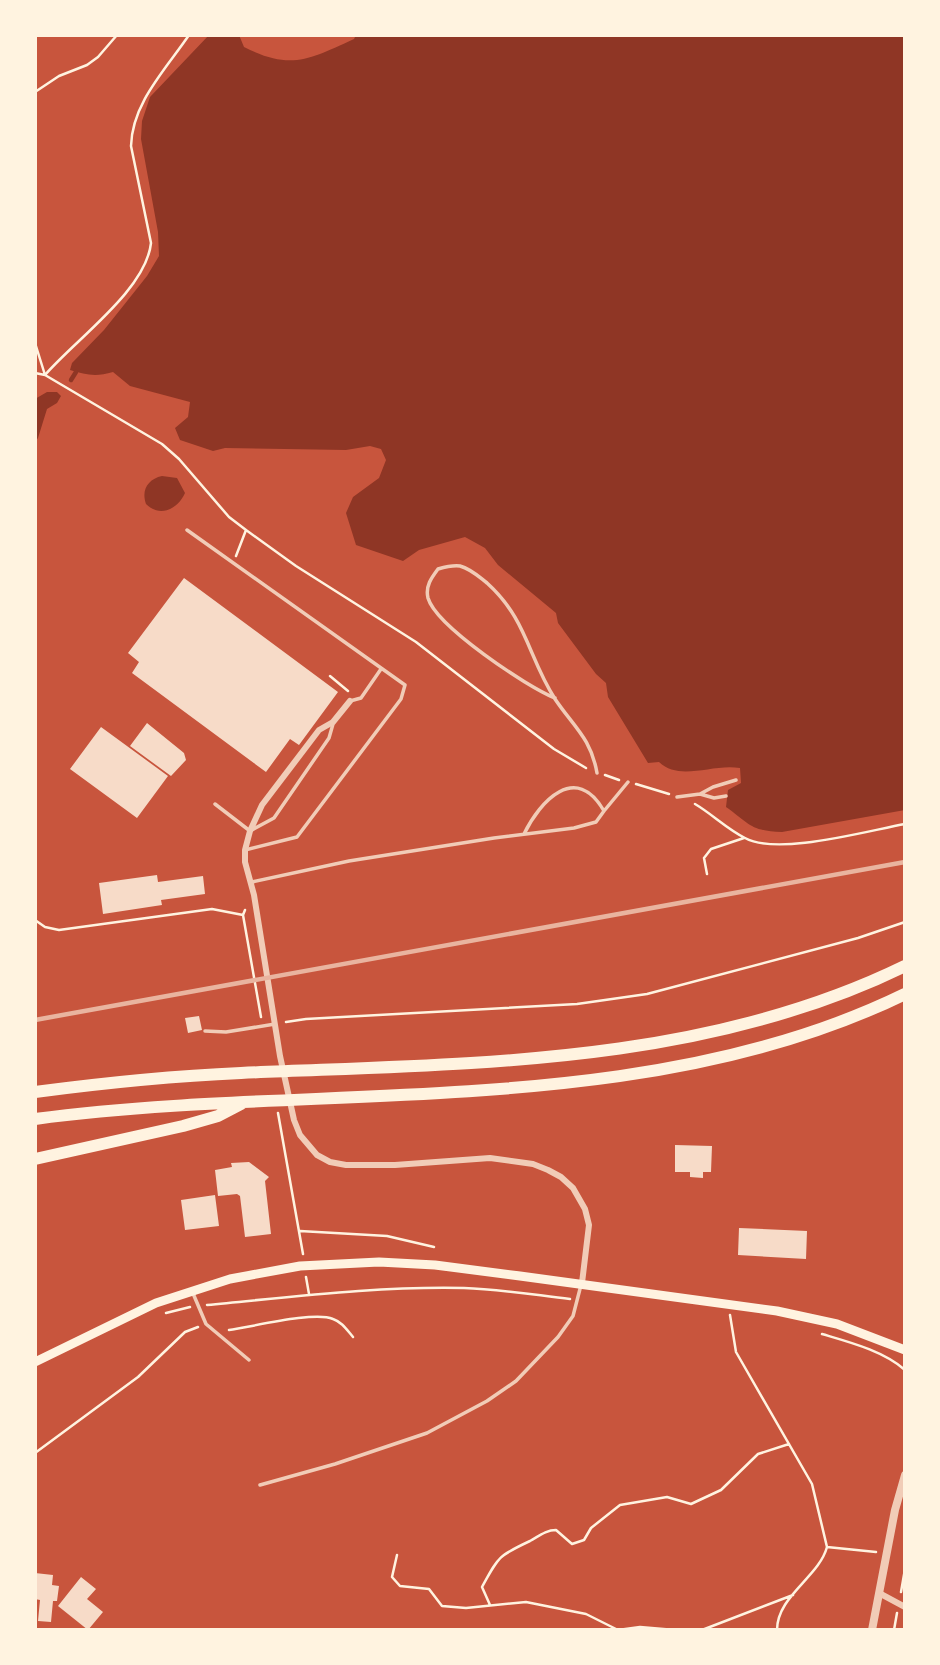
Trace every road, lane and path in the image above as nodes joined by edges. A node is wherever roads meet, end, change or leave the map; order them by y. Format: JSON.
{"nodes":[{"id":1,"x":117,"y":35,"type":"edge"},
{"id":2,"x":148,"y":35,"type":"edge"},
{"id":3,"x":174,"y":35,"type":"edge"},
{"id":4,"x":189,"y":35,"type":"edge"},
{"id":5,"x":35,"y":92,"type":"edge"},
{"id":6,"x":35,"y":343,"type":"edge"},
{"id":7,"x":35,"y":373,"type":"edge"},
{"id":8,"x":46,"y":374,"type":"junction"},
{"id":9,"x":187,"y":530,"type":"dead end"},
{"id":10,"x":246,"y":530,"type":"junction"},
{"id":11,"x":233,"y":563,"type":"junction"},
{"id":12,"x":381,"y":669,"type":"junction"},
{"id":13,"x":330,"y":676,"type":"dead end"},
{"id":14,"x":555,"y":698,"type":"junction"},
{"id":15,"x":350,"y":701,"type":"junction"},
{"id":16,"x":333,"y":722,"type":"junction"},
{"id":17,"x":597,"y":773,"type":"junction"},
{"id":18,"x":736,"y":780,"type":"dead end"},
{"id":19,"x":628,"y":782,"type":"junction"},
{"id":20,"x":700,"y":794,"type":"junction"},
{"id":21,"x":726,"y":796,"type":"dead end"},
{"id":22,"x":677,"y":797,"type":"junction"},
{"id":23,"x":215,"y":804,"type":"dead end"},
{"id":24,"x":604,"y":811,"type":"junction"},
{"id":25,"x":905,"y":824,"type":"edge"},
{"id":26,"x":250,"y":831,"type":"junction"},
{"id":27,"x":524,"y":834,"type":"junction"},
{"id":28,"x":744,"y":838,"type":"junction"},
{"id":29,"x":246,"y":850,"type":"junction"},
{"id":30,"x":707,"y":874,"type":"dead end"},
{"id":31,"x":250,"y":883,"type":"junction"},
{"id":32,"x":254,"y":895,"type":"junction"},
{"id":33,"x":243,"y":915,"type":"junction"},
{"id":34,"x":35,"y":920,"type":"edge"},
{"id":35,"x":905,"y":922,"type":"edge"},
{"id":36,"x":905,"y":966,"type":"edge"},
{"id":37,"x":905,"y":994,"type":"edge"},
{"id":38,"x":276,"y":1024,"type":"junction"},
{"id":39,"x":262,"y":1026,"type":"junction"},
{"id":40,"x":205,"y":1031,"type":"dead end"},
{"id":41,"x":35,"y":1092,"type":"edge"},
{"id":42,"x":244,"y":1102,"type":"junction"},
{"id":43,"x":35,"y":1119,"type":"edge"},
{"id":44,"x":279,"y":1121,"type":"dead end"},
{"id":45,"x":35,"y":1159,"type":"edge"},
{"id":46,"x":300,"y":1231,"type":"junction"},
{"id":47,"x":434,"y":1247,"type":"dead end"},
{"id":48,"x":303,"y":1254,"type":"dead end"},
{"id":49,"x":306,"y":1277,"type":"dead end"},
{"id":50,"x":582,"y":1283,"type":"junction"},
{"id":51,"x":192,"y":1290,"type":"junction"},
{"id":52,"x":309,"y":1295,"type":"junction"},
{"id":53,"x":579,"y":1300,"type":"junction"},
{"id":54,"x":197,"y":1306,"type":"junction"},
{"id":55,"x":160,"y":1315,"type":"dead end"},
{"id":56,"x":741,"y":1316,"type":"dead end"},
{"id":57,"x":206,"y":1324,"type":"junction"},
{"id":58,"x":816,"y":1332,"type":"dead end"},
{"id":59,"x":216,"y":1333,"type":"junction"},
{"id":60,"x":353,"y":1337,"type":"dead end"},
{"id":61,"x":905,"y":1350,"type":"edge"},
{"id":62,"x":249,"y":1360,"type":"dead end"},
{"id":63,"x":35,"y":1362,"type":"edge"},
{"id":64,"x":905,"y":1370,"type":"edge"},
{"id":65,"x":789,"y":1444,"type":"junction"},
{"id":66,"x":35,"y":1453,"type":"edge"},
{"id":67,"x":905,"y":1475,"type":"edge"},
{"id":68,"x":260,"y":1485,"type":"dead end"},
{"id":69,"x":827,"y":1547,"type":"junction"},
{"id":70,"x":886,"y":1553,"type":"junction"},
{"id":71,"x":397,"y":1555,"type":"dead end"},
{"id":72,"x":879,"y":1593,"type":"junction"},
{"id":73,"x":793,"y":1595,"type":"junction"},
{"id":74,"x":490,"y":1605,"type":"junction"},
{"id":75,"x":905,"y":1607,"type":"edge"},
{"id":76,"x":675,"y":1630,"type":"edge"},
{"id":77,"x":702,"y":1630,"type":"edge"},
{"id":78,"x":777,"y":1630,"type":"edge"},
{"id":79,"x":872,"y":1630,"type":"edge"}],
"edges":[{"from":1,"to":5,"type":"path"},
{"from":2,"to":3,"type":"path"},
{"from":4,"to":8,"type":"path"},
{"from":6,"to":8,"type":"path"},
{"from":7,"to":8,"type":"path"},
{"from":8,"to":10,"type":"path"},
{"from":9,"to":11,"type":"lane"},
{"from":10,"to":11,"type":"path"},
{"from":10,"to":17,"type":"path"},
{"from":11,"to":12,"type":"lane"},
{"from":12,"to":15,"type":"lane"},
{"from":12,"to":29,"type":"lane"},
{"from":13,"to":15,"type":"path"},
{"from":14,"to":14,"type":"lane"},
{"from":14,"to":17,"type":"lane"},
{"from":15,"to":16,"type":"street"},
{"from":16,"to":26,"type":"street"},
{"from":16,"to":26,"type":"lane"},
{"from":17,"to":19,"type":"path"},
{"from":18,"to":20,"type":"lane"},
{"from":19,"to":22,"type":"path"},
{"from":19,"to":24,"type":"lane"},
{"from":20,"to":21,"type":"lane"},
{"from":20,"to":22,"type":"lane"},
{"from":22,"to":28,"type":"path"},
{"from":23,"to":26,"type":"lane"},
{"from":24,"to":27,"type":"lane"},
{"from":24,"to":27,"type":"lane"},
{"from":25,"to":28,"type":"path"},
{"from":26,"to":29,"type":"street"},
{"from":27,"to":31,"type":"lane"},
{"from":28,"to":30,"type":"path"},
{"from":29,"to":31,"type":"street"},
{"from":31,"to":32,"type":"street"},
{"from":32,"to":33,"type":"path"},
{"from":32,"to":38,"type":"street"},
{"from":33,"to":34,"type":"path"},
{"from":33,"to":39,"type":"path"},
{"from":35,"to":38,"type":"path"},
{"from":36,"to":41,"type":"highway"},
{"from":37,"to":42,"type":"highway"},
{"from":38,"to":39,"type":"lane"},
{"from":38,"to":50,"type":"street"},
{"from":39,"to":40,"type":"lane"},
{"from":42,"to":43,"type":"highway"},
{"from":42,"to":45,"type":"highway"},
{"from":44,"to":46,"type":"path"},
{"from":46,"to":47,"type":"path"},
{"from":46,"to":48,"type":"path"},
{"from":49,"to":52,"type":"path"},
{"from":50,"to":51,"type":"main road"},
{"from":50,"to":53,"type":"lane"},
{"from":50,"to":61,"type":"main road"},
{"from":51,"to":54,"type":"lane"},
{"from":51,"to":63,"type":"main road"},
{"from":52,"to":53,"type":"path"},
{"from":52,"to":54,"type":"path"},
{"from":53,"to":68,"type":"lane"},
{"from":54,"to":55,"type":"path"},
{"from":54,"to":57,"type":"lane"},
{"from":56,"to":65,"type":"path"},
{"from":57,"to":59,"type":"lane"},
{"from":57,"to":66,"type":"path"},
{"from":58,"to":64,"type":"path"},
{"from":59,"to":60,"type":"path"},
{"from":59,"to":62,"type":"lane"},
{"from":65,"to":69,"type":"path"},
{"from":65,"to":74,"type":"path"},
{"from":67,"to":70,"type":"street"},
{"from":69,"to":70,"type":"path"},
{"from":69,"to":73,"type":"path"},
{"from":70,"to":72,"type":"street"},
{"from":71,"to":74,"type":"path"},
{"from":72,"to":75,"type":"street"},
{"from":72,"to":79,"type":"street"},
{"from":73,"to":77,"type":"path"},
{"from":73,"to":78,"type":"path"},
{"from":74,"to":76,"type":"path"}]}
